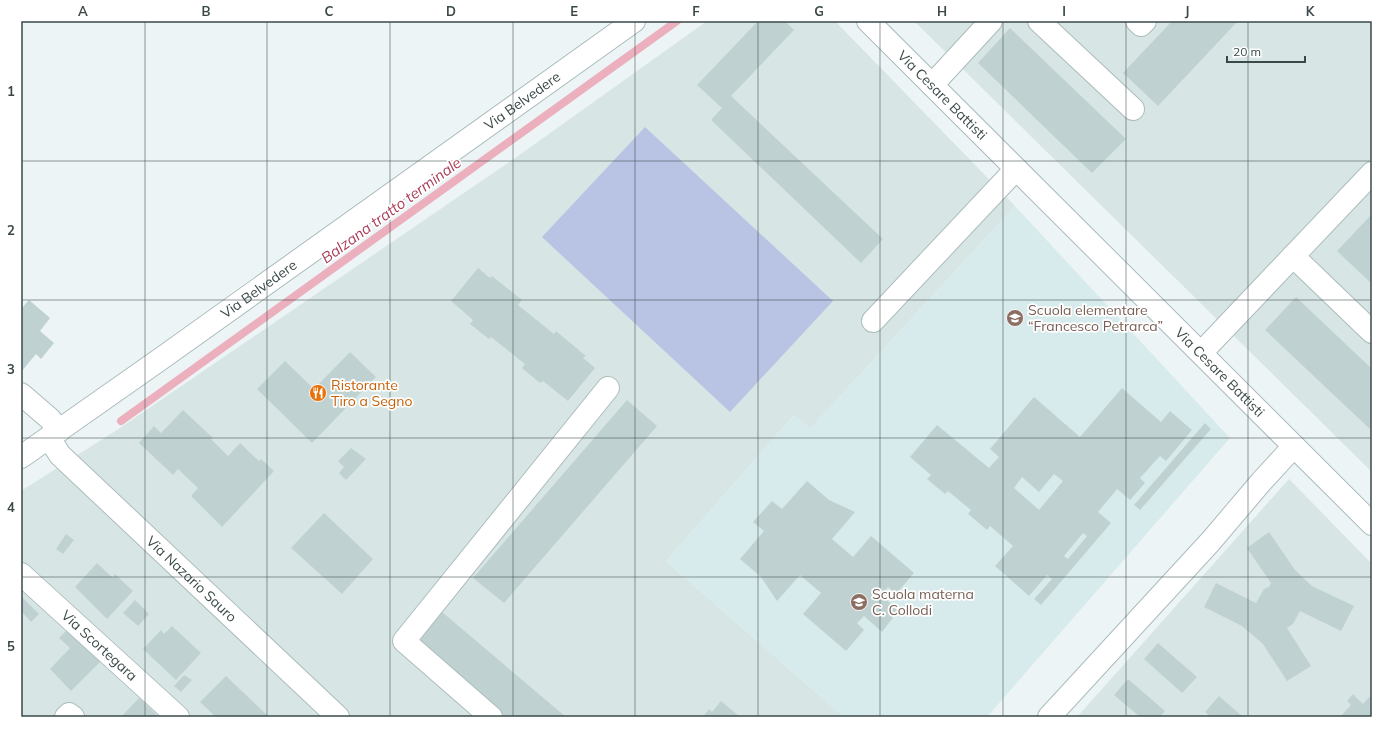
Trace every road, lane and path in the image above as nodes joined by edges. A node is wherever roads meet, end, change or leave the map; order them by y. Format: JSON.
{"nodes":[{"id":1,"x":634,"y":21,"type":"edge"},
{"id":2,"x":868,"y":21,"type":"edge"},
{"id":3,"x":991,"y":21,"type":"edge"},
{"id":4,"x":1039,"y":21,"type":"edge"},
{"id":5,"x":1137,"y":21,"type":"edge"},
{"id":6,"x":1145,"y":21,"type":"edge"},
{"id":7,"x":932,"y":85,"type":"junction"},
{"id":8,"x":1133,"y":109,"type":"dead end"},
{"id":9,"x":1016,"y":169,"type":"junction"},
{"id":10,"x":1372,"y":173,"type":"edge"},
{"id":11,"x":1293,"y":256,"type":"junction"},
{"id":12,"x":873,"y":321,"type":"dead end"},
{"id":13,"x":1372,"y":332,"type":"edge"},
{"id":14,"x":1201,"y":353,"type":"junction"},
{"id":15,"x":608,"y":388,"type":"dead end"},
{"id":16,"x":21,"y":394,"type":"edge"},
{"id":17,"x":54,"y":434,"type":"junction"},
{"id":18,"x":1294,"y":446,"type":"junction"},
{"id":19,"x":21,"y":457,"type":"edge"},
{"id":20,"x":1372,"y":524,"type":"edge"},
{"id":21,"x":21,"y":574,"type":"edge"},
{"id":22,"x":66,"y":717,"type":"edge"},
{"id":23,"x":73,"y":717,"type":"edge"},
{"id":24,"x":178,"y":717,"type":"edge"},
{"id":25,"x":338,"y":717,"type":"edge"},
{"id":26,"x":491,"y":717,"type":"edge"},
{"id":27,"x":1049,"y":717,"type":"edge"}],
"edges":[{"from":1,"to":17,"type":"street","name":"Via Belvedere"},
{"from":2,"to":7,"type":"street","name":"Via Cesare Battisti"},
{"from":3,"to":7,"type":"street"},
{"from":4,"to":8,"type":"street"},
{"from":5,"to":6,"type":"street"},
{"from":7,"to":9,"type":"street","name":"Via Cesare Battisti"},
{"from":9,"to":12,"type":"street"},
{"from":9,"to":14,"type":"street","name":"Via Cesare Battisti"},
{"from":10,"to":11,"type":"street"},
{"from":11,"to":13,"type":"street"},
{"from":11,"to":14,"type":"street"},
{"from":14,"to":18,"type":"street","name":"Via Cesare Battisti"},
{"from":15,"to":26,"type":"street"},
{"from":16,"to":17,"type":"street"},
{"from":17,"to":19,"type":"street"},
{"from":17,"to":25,"type":"street","name":"Via Nazario Sauro"},
{"from":18,"to":20,"type":"street","name":"Via Cesare Battisti"},
{"from":18,"to":27,"type":"street"},
{"from":21,"to":24,"type":"street","name":"Via Scortegara"},
{"from":22,"to":23,"type":"street"}]}
